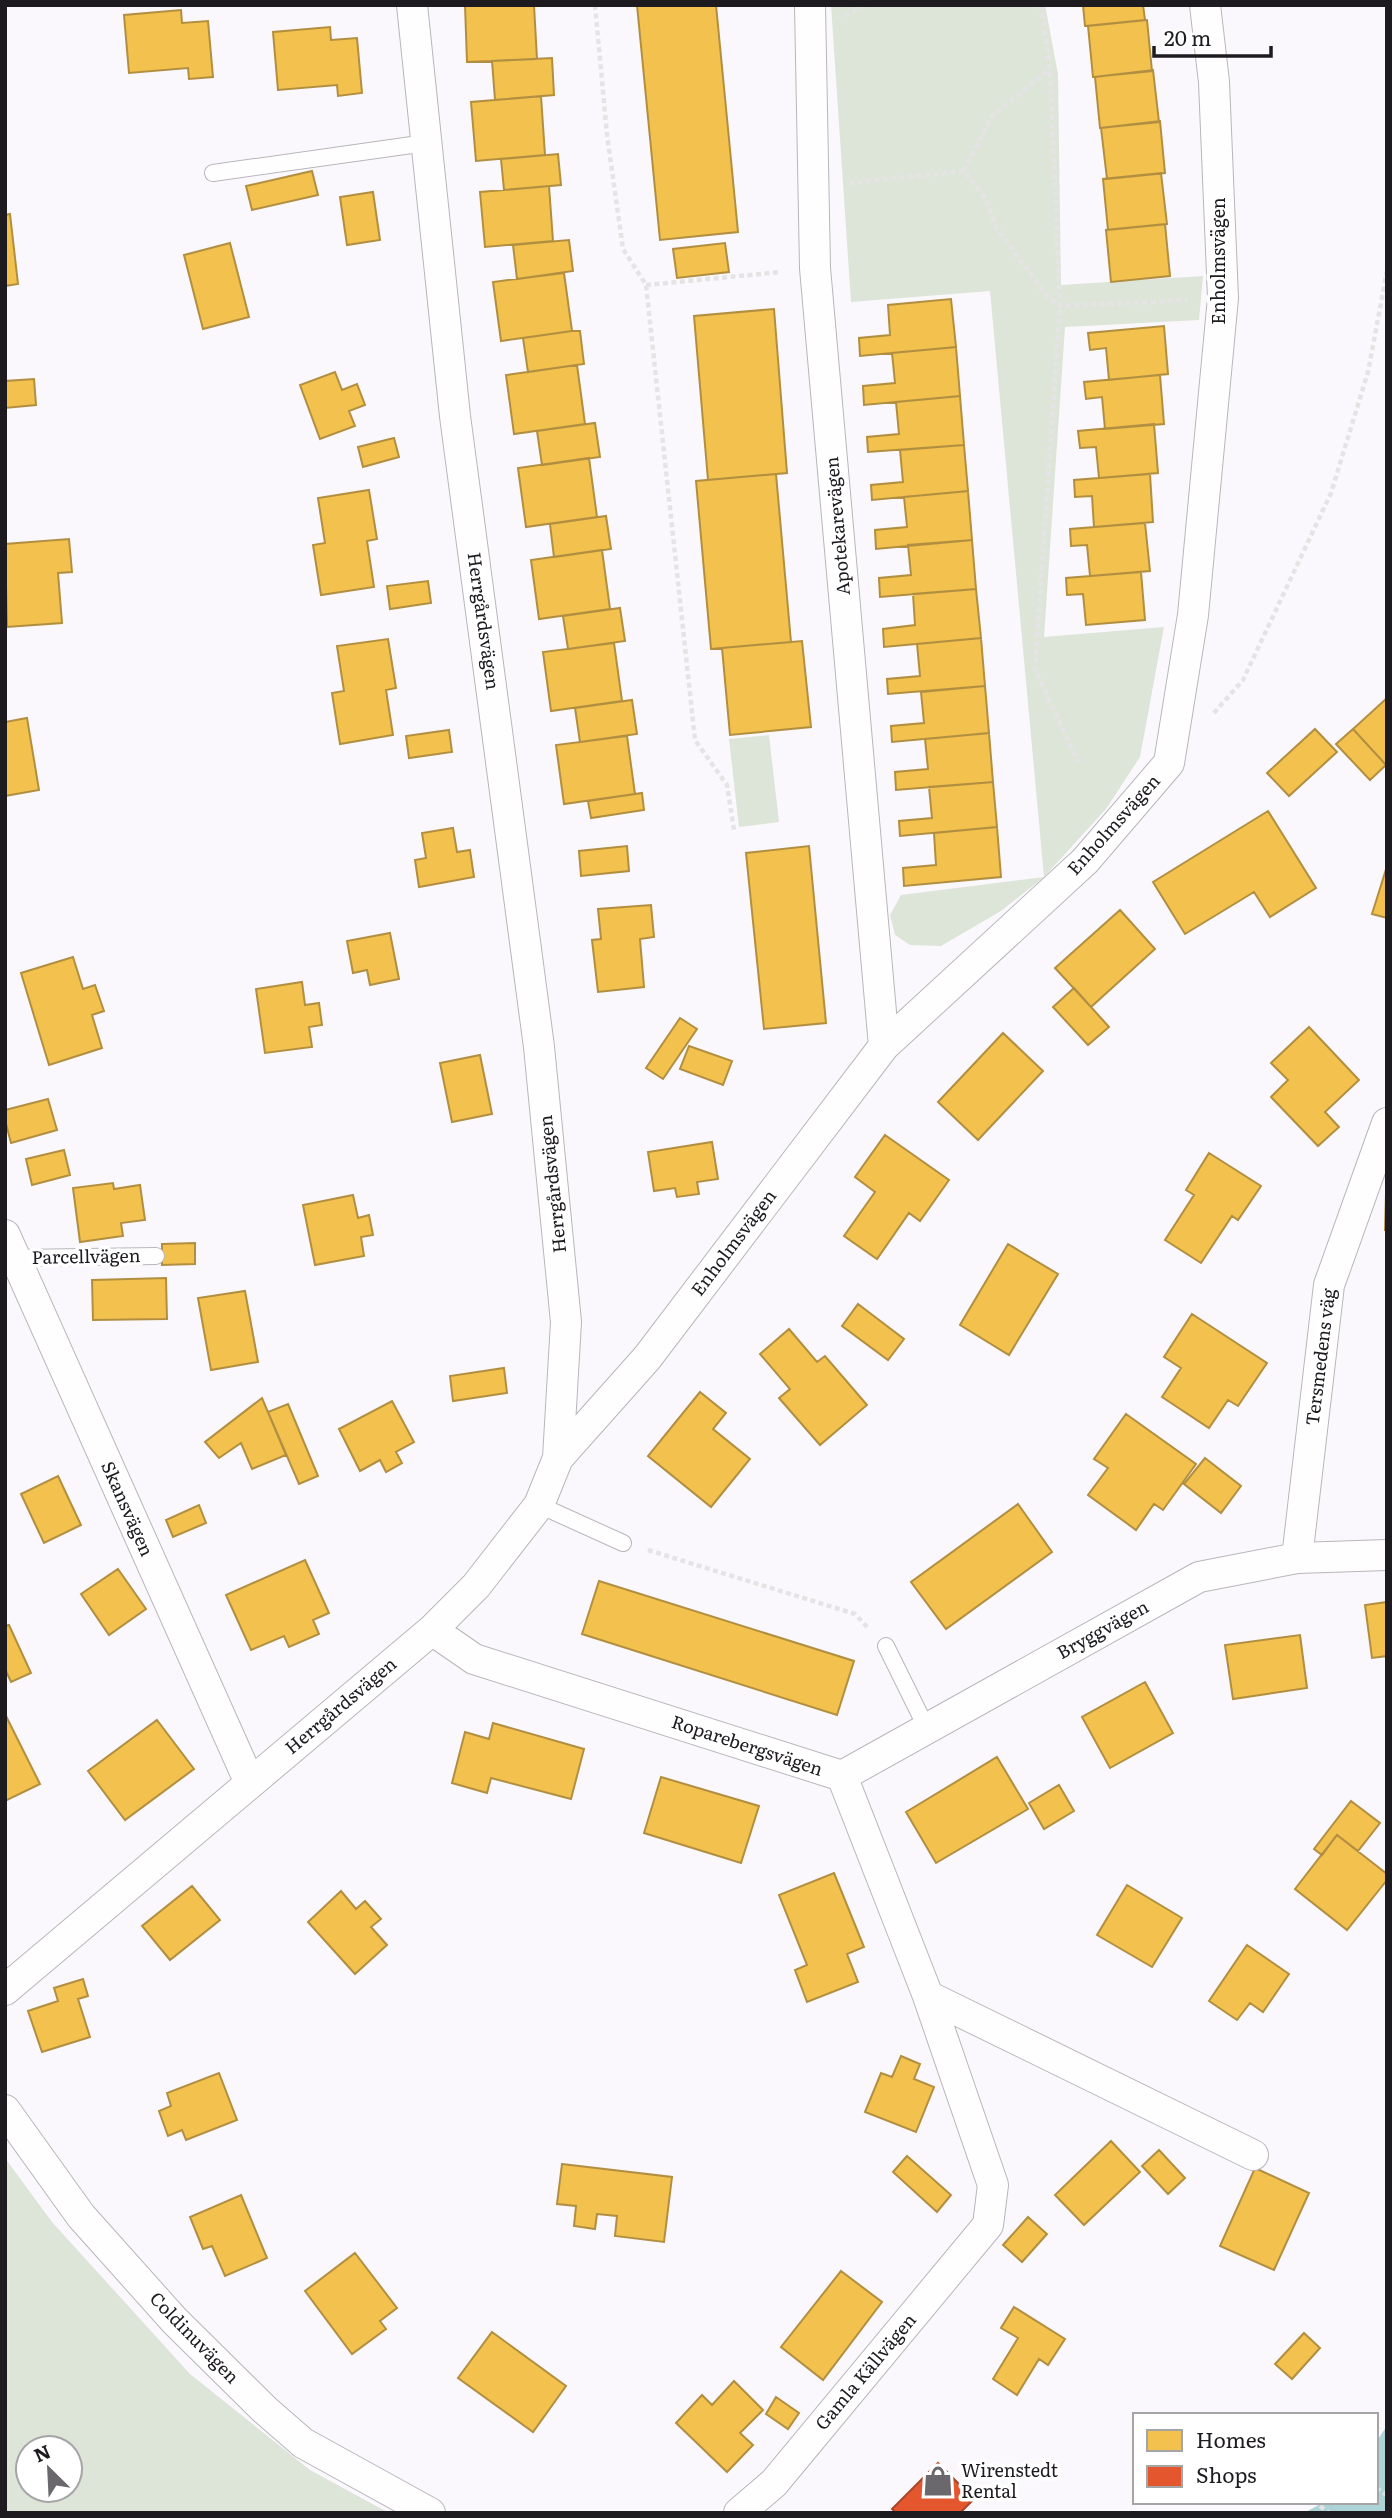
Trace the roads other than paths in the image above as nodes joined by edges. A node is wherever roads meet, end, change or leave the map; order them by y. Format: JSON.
{"nodes":[{"id":1,"x":412,"y":5,"type":"edge"},
{"id":2,"x":810,"y":5,"type":"edge"},
{"id":3,"x":1205,"y":5,"type":"edge"},
{"id":4,"x":426,"y":143,"type":"junction"},
{"id":5,"x":213,"y":173,"type":"dead end"},
{"id":6,"x":884,"y":1046,"type":"junction"},
{"id":7,"x":1387,"y":1123,"type":"edge"},
{"id":8,"x":10,"y":1247,"type":"edge"},
{"id":9,"x":156,"y":1256,"type":"dead end"},
{"id":10,"x":558,"y":1458,"type":"junction"},
{"id":11,"x":539,"y":1505,"type":"junction"},
{"id":12,"x":623,"y":1542,"type":"road end"},
{"id":13,"x":1387,"y":1555,"type":"edge"},
{"id":14,"x":1297,"y":1558,"type":"junction"},
{"id":15,"x":432,"y":1630,"type":"junction"},
{"id":16,"x":886,"y":1646,"type":"road end"},
{"id":17,"x":927,"y":1728,"type":"junction"},
{"id":18,"x":842,"y":1776,"type":"junction"},
{"id":19,"x":250,"y":1783,"type":"junction"},
{"id":20,"x":5,"y":1990,"type":"edge"},
{"id":21,"x":928,"y":1996,"type":"junction"},
{"id":22,"x":5,"y":2110,"type":"edge"},
{"id":23,"x":1253,"y":2155,"type":"dead end"},
{"id":24,"x":988,"y":2225,"type":"joint"},
{"id":25,"x":430,"y":2513,"type":"edge"},
{"id":26,"x":739,"y":2513,"type":"edge"}],
"edges":[{"from":1,"to":4,"type":"street","name":"Herrgårdsvägen"},
{"from":2,"to":6,"type":"street","name":"Apotekarevägen"},
{"from":3,"to":6,"type":"street","name":"Enholmsvägen"},
{"from":4,"to":5,"type":"lane"},
{"from":4,"to":10,"type":"street","name":"Herrgårdsvägen"},
{"from":6,"to":10,"type":"street","name":"Enholmsvägen"},
{"from":7,"to":14,"type":"street","name":"Tersmedens väg"},
{"from":8,"to":9,"type":"lane","name":"Parcellvägen"},
{"from":8,"to":19,"type":"street","name":"Skansvägen"},
{"from":10,"to":11,"type":"street","name":"Herrgårdsvägen"},
{"from":11,"to":12,"type":"lane"},
{"from":11,"to":15,"type":"street","name":"Herrgårdsvägen"},
{"from":13,"to":14,"type":"street","name":"Bryggvägen"},
{"from":14,"to":17,"type":"street","name":"Bryggvägen"},
{"from":15,"to":18,"type":"street","name":"Roparebergsvägen"},
{"from":15,"to":19,"type":"street","name":"Herrgårdsvägen"},
{"from":16,"to":17,"type":"lane"},
{"from":17,"to":18,"type":"street","name":"Bryggvägen"},
{"from":18,"to":21,"type":"street","name":"Roparebergsvägen"},
{"from":19,"to":20,"type":"street","name":"Herrgårdsvägen"},
{"from":21,"to":23,"type":"street"},
{"from":21,"to":24,"type":"street","name":"Roparebergsvägen"},
{"from":22,"to":25,"type":"street","name":"Coldinuvägen"},
{"from":24,"to":26,"type":"street","name":"Gamla Källvägen"}]}
